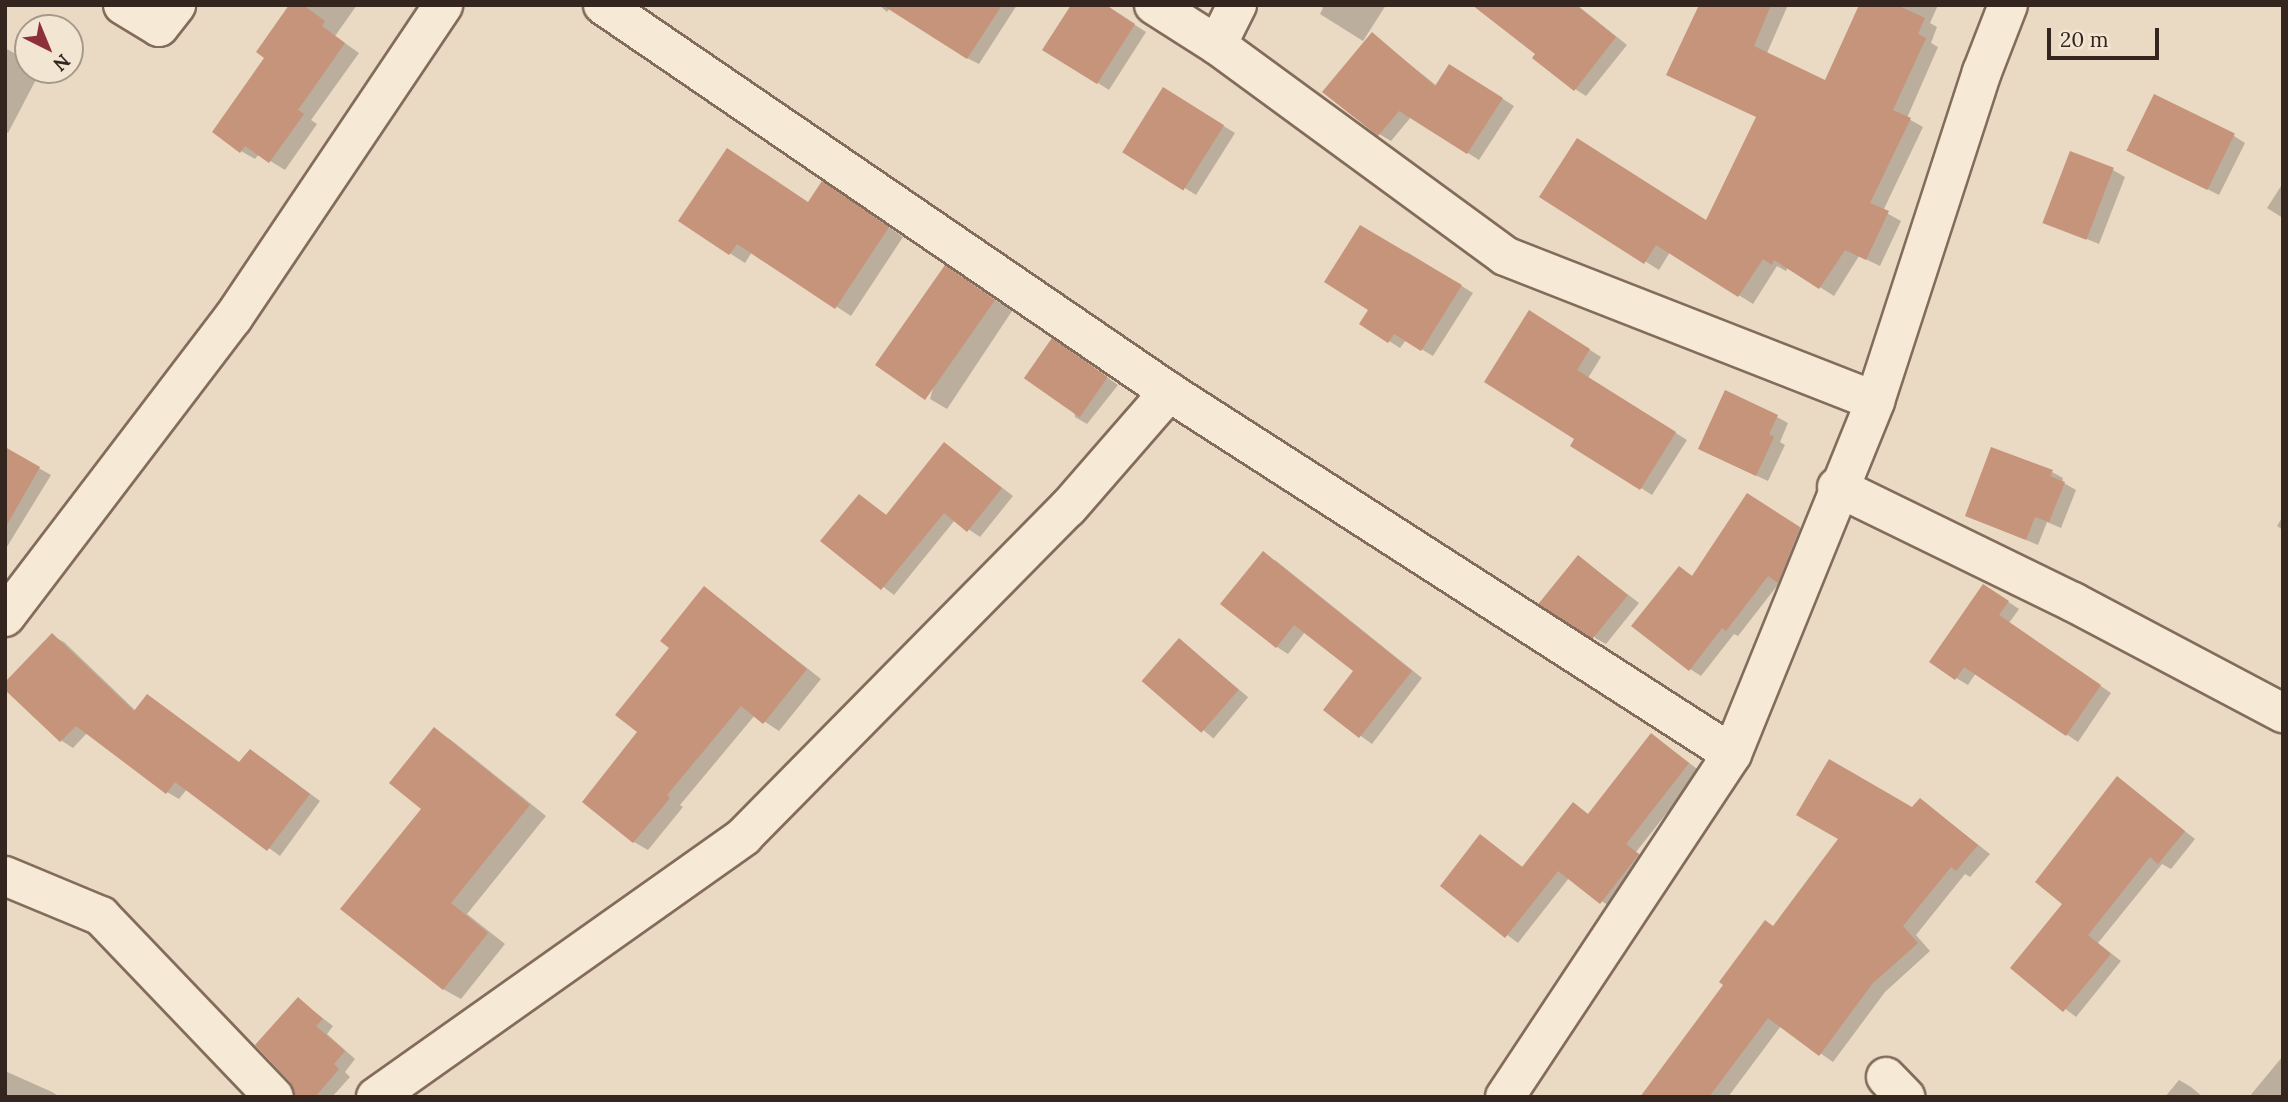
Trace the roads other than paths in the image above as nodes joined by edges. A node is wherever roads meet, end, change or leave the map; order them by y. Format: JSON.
{"nodes":[{"id":1,"x":123,"y":5,"type":"edge"},
{"id":2,"x":176,"y":5,"type":"edge"},
{"id":3,"x":443,"y":5,"type":"edge"},
{"id":4,"x":603,"y":5,"type":"edge"},
{"id":5,"x":1153,"y":5,"type":"edge"},
{"id":6,"x":1237,"y":5,"type":"edge"},
{"id":7,"x":2008,"y":5,"type":"edge"},
{"id":8,"x":1217,"y":45,"type":"junction"},
{"id":9,"x":1169,"y":392,"type":"junction"},
{"id":10,"x":1875,"y":401,"type":"junction"},
{"id":11,"x":1837,"y":487,"type":"junction"},
{"id":12,"x":5,"y":617,"type":"edge"},
{"id":13,"x":2283,"y":713,"type":"edge"},
{"id":14,"x":1732,"y":754,"type":"junction"},
{"id":15,"x":5,"y":876,"type":"edge"},
{"id":16,"x":274,"y":1097,"type":"edge"},
{"id":17,"x":376,"y":1097,"type":"edge"},
{"id":18,"x":1506,"y":1097,"type":"edge"}],
"edges":[{"from":1,"to":2,"type":"street"},
{"from":3,"to":12,"type":"street"},
{"from":4,"to":9,"type":"street"},
{"from":5,"to":8,"type":"street"},
{"from":6,"to":8,"type":"street"},
{"from":7,"to":10,"type":"street"},
{"from":8,"to":10,"type":"street"},
{"from":9,"to":14,"type":"street"},
{"from":9,"to":17,"type":"street"},
{"from":10,"to":11,"type":"street"},
{"from":11,"to":13,"type":"street"},
{"from":11,"to":14,"type":"street"},
{"from":14,"to":18,"type":"street"},
{"from":15,"to":16,"type":"street"}]}
